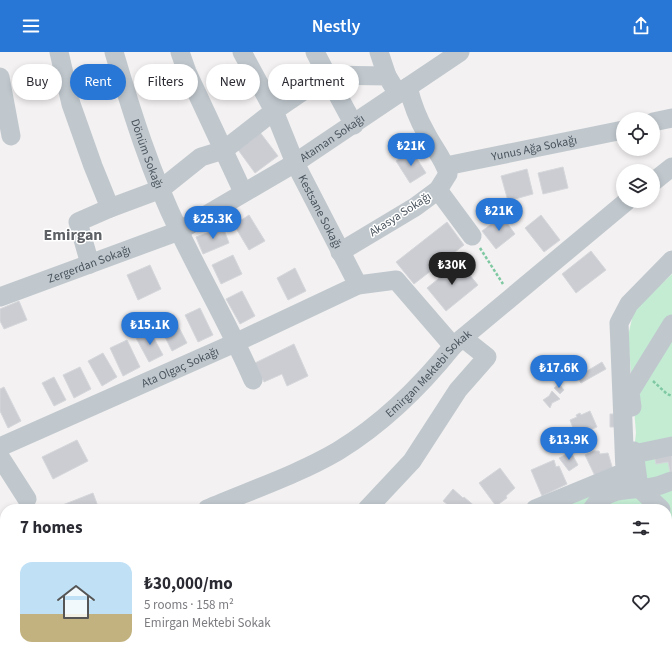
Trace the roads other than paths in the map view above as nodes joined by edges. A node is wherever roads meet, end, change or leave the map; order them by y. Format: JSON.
{"nodes":[{"id":1,"x":59,"y":52,"type":"edge"},
{"id":2,"x":114,"y":52,"type":"edge"},
{"id":3,"x":180,"y":52,"type":"edge"},
{"id":4,"x":242,"y":52,"type":"edge"},
{"id":5,"x":315,"y":52,"type":"edge"},
{"id":6,"x":379,"y":52,"type":"edge"},
{"id":7,"x":460,"y":52,"type":"edge"},
{"id":8,"x":321,"y":64,"type":"edge"},
{"id":9,"x":359,"y":76,"type":"edge"},
{"id":10,"x":387,"y":76,"type":"junction"},
{"id":11,"x":0,"y":77,"type":"edge"},
{"id":12,"x":403,"y":91,"type":"junction"},
{"id":13,"x":291,"y":100,"type":"edge"},
{"id":14,"x":340,"y":100,"type":"edge"},
{"id":15,"x":274,"y":111,"type":"junction"},
{"id":16,"x":672,"y":118,"type":"edge"},
{"id":17,"x":660,"y":121,"type":"edge"},
{"id":18,"x":354,"y":125,"type":"junction"},
{"id":19,"x":616,"y":131,"type":"edge"},
{"id":20,"x":11,"y":136,"type":"dead end"},
{"id":21,"x":224,"y":150,"type":"junction"},
{"id":22,"x":295,"y":163,"type":"junction"},
{"id":23,"x":446,"y":166,"type":"junction"},
{"id":24,"x":672,"y":167,"type":"edge"},
{"id":25,"x":660,"y":176,"type":"edge"},
{"id":26,"x":161,"y":189,"type":"junction"},
{"id":27,"x":438,"y":190,"type":"junction"},
{"id":28,"x":244,"y":192,"type":"junction"},
{"id":29,"x":110,"y":208,"type":"junction"},
{"id":30,"x":619,"y":208,"type":"edge"},
{"id":31,"x":179,"y":230,"type":"junction"},
{"id":32,"x":472,"y":236,"type":"road end"},
{"id":33,"x":340,"y":252,"type":"junction"},
{"id":34,"x":672,"y":260,"type":"edge"},
{"id":35,"x":90,"y":264,"type":"junction"},
{"id":36,"x":358,"y":285,"type":"junction"},
{"id":37,"x":0,"y":297,"type":"edge"},
{"id":38,"x":672,"y":324,"type":"edge"},
{"id":39,"x":236,"y":342,"type":"junction"},
{"id":40,"x":458,"y":342,"type":"junction"},
{"id":41,"x":253,"y":380,"type":"dead end"},
{"id":42,"x":672,"y":446,"type":"edge"},
{"id":43,"x":0,"y":447,"type":"edge"},
{"id":44,"x":631,"y":454,"type":"junction"},
{"id":45,"x":0,"y":457,"type":"edge"},
{"id":46,"x":672,"y":481,"type":"edge"},
{"id":47,"x":638,"y":488,"type":"junction"},
{"id":48,"x":28,"y":499,"type":"dead end"},
{"id":49,"x":219,"y":504,"type":"edge"},
{"id":50,"x":372,"y":504,"type":"edge"},
{"id":51,"x":548,"y":504,"type":"edge"},
{"id":52,"x":595,"y":504,"type":"edge"},
{"id":53,"x":656,"y":504,"type":"edge"}],
"edges":[{"from":1,"to":29,"type":"street"},
{"from":2,"to":26,"type":"street","name":"Dönüm Sokağı"},
{"from":3,"to":21,"type":"street"},
{"from":4,"to":15,"type":"street","name":"Kestsane Sokağı"},
{"from":5,"to":8,"type":"street"},
{"from":6,"to":10,"type":"street"},
{"from":7,"to":12,"type":"street"},
{"from":9,"to":10,"type":"street"},
{"from":10,"to":12,"type":"street"},
{"from":11,"to":20,"type":"street"},
{"from":12,"to":18,"type":"street","name":"Ataman Sokağı"},
{"from":12,"to":23,"type":"street"},
{"from":13,"to":15,"type":"street"},
{"from":14,"to":18,"type":"street"},
{"from":15,"to":21,"type":"street"},
{"from":15,"to":22,"type":"street","name":"Kestsane Sokağı"},
{"from":16,"to":17,"type":"street"},
{"from":18,"to":22,"type":"street","name":"Ataman Sokağı"},
{"from":19,"to":23,"type":"street","name":"Yunus Ağa Sokağı"},
{"from":21,"to":26,"type":"street"},
{"from":21,"to":28,"type":"street"},
{"from":22,"to":28,"type":"street","name":"Ataman Sokağı"},
{"from":22,"to":33,"type":"street","name":"Kestsane Sokağı"},
{"from":23,"to":27,"type":"street","name":"Akasya Sokağı"},
{"from":24,"to":25,"type":"street"},
{"from":26,"to":29,"type":"street"},
{"from":26,"to":31,"type":"street","name":"Dönüm Sokağı"},
{"from":27,"to":32,"type":"street"},
{"from":27,"to":33,"type":"street","name":"Akasya Sokağı"},
{"from":28,"to":31,"type":"street","name":"Ataman Sokağı"},
{"from":29,"to":35,"type":"street"},
{"from":30,"to":40,"type":"street","name":"Emirgan Mektebi Sokak"},
{"from":31,"to":35,"type":"street","name":"Zergerdan Sokağı"},
{"from":31,"to":39,"type":"street","name":"Dönüm Sokağı"},
{"from":33,"to":36,"type":"street","name":"Kestsane Sokağı"},
{"from":34,"to":44,"type":"street"},
{"from":35,"to":37,"type":"street","name":"Zergerdan Sokağı"},
{"from":36,"to":39,"type":"street","name":"Ata Olgaç Sokağı"},
{"from":36,"to":40,"type":"street","name":"Ata Olgaç Sokağı"},
{"from":38,"to":44,"type":"street"},
{"from":39,"to":41,"type":"street","name":"Dönüm Sokağı"},
{"from":39,"to":43,"type":"street","name":"Ata Olgaç Sokağı"},
{"from":40,"to":49,"type":"street","name":"Emirgan Mektebi Sokak"},
{"from":40,"to":50,"type":"street"},
{"from":42,"to":44,"type":"street"},
{"from":44,"to":47,"type":"street"},
{"from":44,"to":51,"type":"street"},
{"from":45,"to":48,"type":"street"},
{"from":46,"to":47,"type":"street"},
{"from":47,"to":52,"type":"street"},
{"from":47,"to":53,"type":"street"}]}
